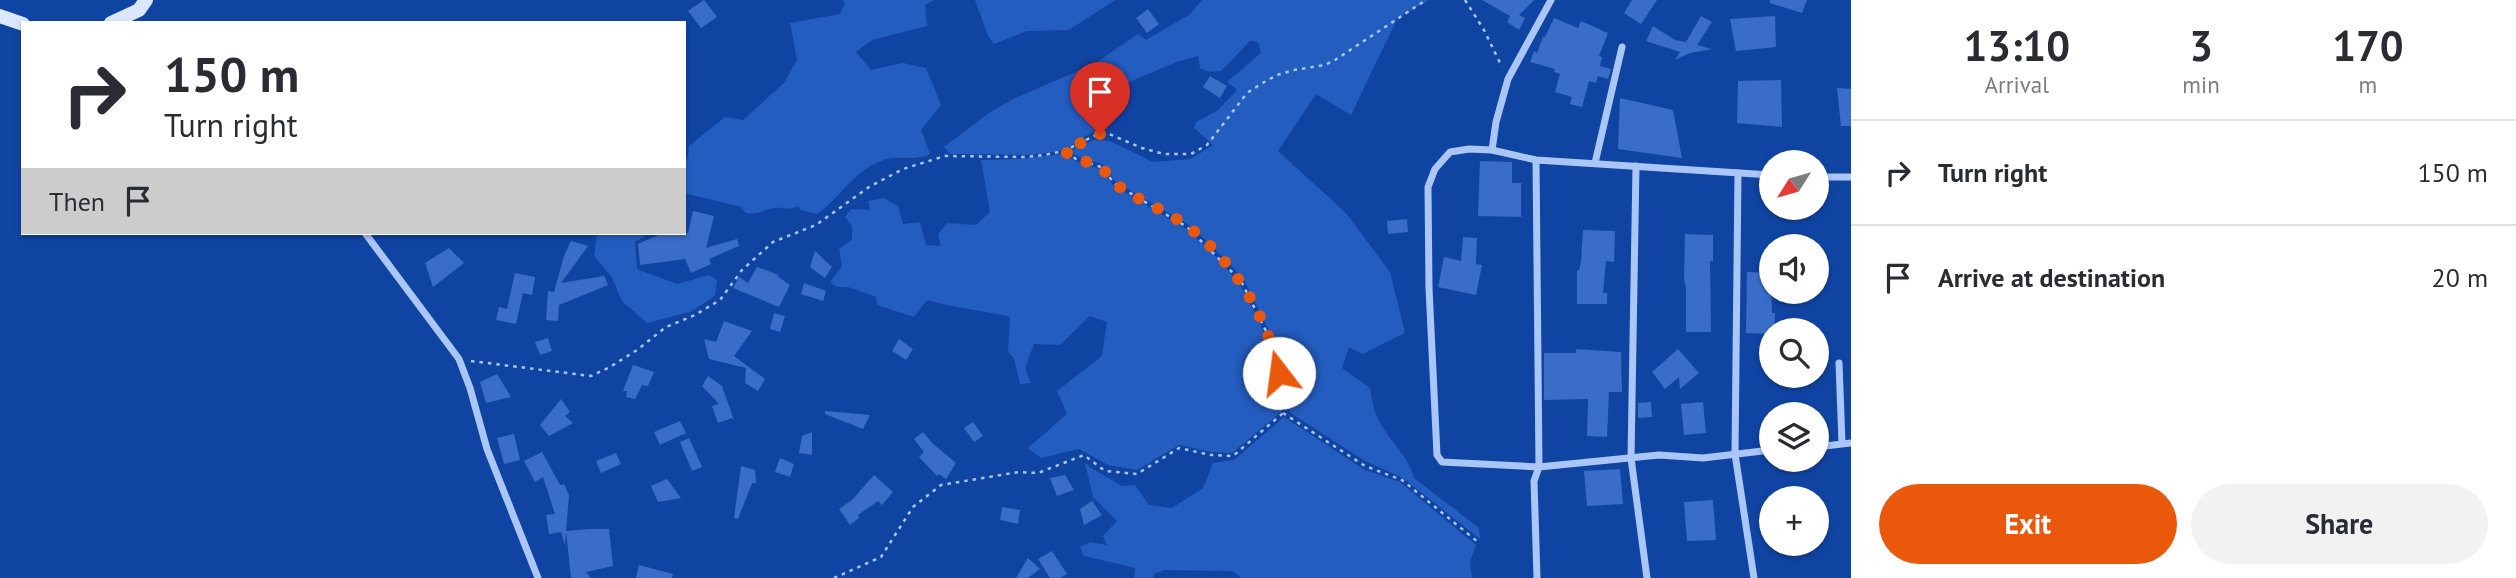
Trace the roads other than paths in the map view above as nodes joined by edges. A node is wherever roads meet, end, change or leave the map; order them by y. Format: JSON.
{"nodes":[{"id":1,"x":146,"y":0,"type":"edge"},
{"id":2,"x":1551,"y":0,"type":"edge"},
{"id":3,"x":0,"y":16,"type":"edge"},
{"id":4,"x":115,"y":21,"type":"edge"},
{"id":5,"x":21,"y":23,"type":"edge"},
{"id":6,"x":1622,"y":47,"type":"dead end"},
{"id":7,"x":1492,"y":150,"type":"junction"},
{"id":8,"x":1536,"y":160,"type":"junction"},
{"id":9,"x":1595,"y":163,"type":"junction"},
{"id":10,"x":1636,"y":166,"type":"junction"},
{"id":11,"x":1738,"y":173,"type":"junction"},
{"id":12,"x":1759,"y":174,"type":"edge"},
{"id":13,"x":1829,"y":177,"type":"edge"},
{"id":14,"x":1851,"y":177,"type":"edge"},
{"id":15,"x":366,"y":235,"type":"edge"},
{"id":16,"x":1839,"y":363,"type":"dead end"},
{"id":17,"x":1842,"y":443,"type":"junction"},
{"id":18,"x":1851,"y":443,"type":"edge"},
{"id":19,"x":1829,"y":445,"type":"edge"},
{"id":20,"x":1759,"y":451,"type":"edge"},
{"id":21,"x":1735,"y":454,"type":"junction"},
{"id":22,"x":1632,"y":458,"type":"junction"},
{"id":23,"x":1539,"y":467,"type":"junction"},
{"id":24,"x":538,"y":578,"type":"edge"},
{"id":25,"x":1537,"y":578,"type":"edge"},
{"id":26,"x":1647,"y":578,"type":"edge"},
{"id":27,"x":1754,"y":578,"type":"edge"}],
"edges":[{"from":1,"to":4,"type":"main road"},
{"from":2,"to":7,"type":"street"},
{"from":3,"to":5,"type":"main road"},
{"from":6,"to":9,"type":"street"},
{"from":7,"to":8,"type":"street"},
{"from":7,"to":23,"type":"street"},
{"from":8,"to":9,"type":"street"},
{"from":8,"to":23,"type":"street"},
{"from":9,"to":10,"type":"street"},
{"from":10,"to":11,"type":"street"},
{"from":10,"to":22,"type":"street"},
{"from":11,"to":12,"type":"street"},
{"from":11,"to":21,"type":"street"},
{"from":13,"to":14,"type":"street"},
{"from":15,"to":24,"type":"street"},
{"from":16,"to":17,"type":"street"},
{"from":17,"to":18,"type":"street"},
{"from":17,"to":19,"type":"street"},
{"from":20,"to":21,"type":"street"},
{"from":21,"to":22,"type":"street"},
{"from":21,"to":27,"type":"street"},
{"from":22,"to":23,"type":"street"},
{"from":22,"to":26,"type":"street"},
{"from":23,"to":25,"type":"street"}]}
